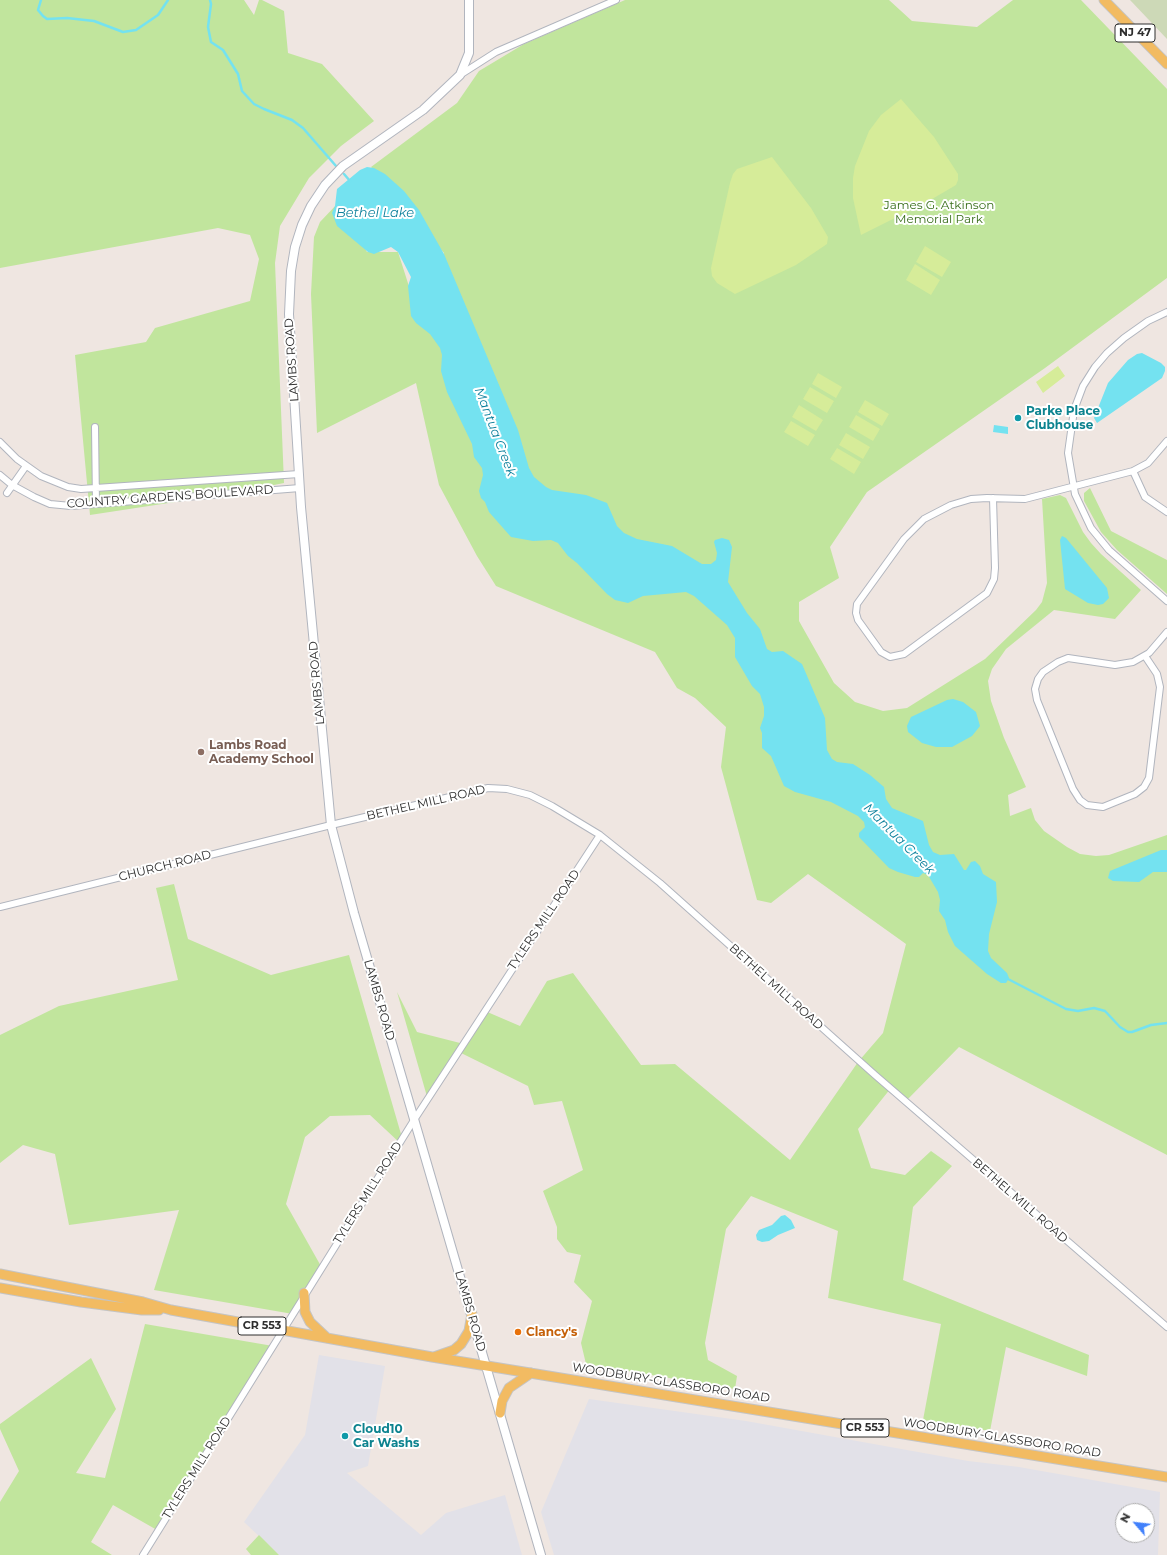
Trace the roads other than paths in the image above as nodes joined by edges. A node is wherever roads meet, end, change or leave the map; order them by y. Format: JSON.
{"nodes":[{"id":1,"x":470,"y":0,"type":"edge"},
{"id":2,"x":616,"y":0,"type":"edge"},
{"id":3,"x":1104,"y":0,"type":"edge"},
{"id":4,"x":1167,"y":64,"type":"edge"},
{"id":5,"x":460,"y":75,"type":"junction"},
{"id":6,"x":1167,"y":312,"type":"edge"},
{"id":7,"x":95,"y":427,"type":"dead end"},
{"id":8,"x":1167,"y":441,"type":"edge"},
{"id":9,"x":0,"y":442,"type":"edge"},
{"id":10,"x":26,"y":466,"type":"junction"},
{"id":11,"x":1133,"y":471,"type":"junction"},
{"id":12,"x":299,"y":474,"type":"junction"},
{"id":13,"x":0,"y":475,"type":"edge"},
{"id":14,"x":12,"y":485,"type":"junction"},
{"id":15,"x":1073,"y":486,"type":"junction"},
{"id":16,"x":96,"y":488,"type":"junction"},
{"id":17,"x":300,"y":488,"type":"junction"},
{"id":18,"x":7,"y":493,"type":"dead end"},
{"id":19,"x":993,"y":498,"type":"junction"},
{"id":20,"x":96,"y":504,"type":"junction"},
{"id":21,"x":1167,"y":512,"type":"edge"},
{"id":22,"x":1167,"y":601,"type":"edge"},
{"id":23,"x":1167,"y":632,"type":"edge"},
{"id":24,"x":1145,"y":656,"type":"junction"},
{"id":25,"x":331,"y":825,"type":"junction"},
{"id":26,"x":600,"y":835,"type":"junction"},
{"id":27,"x":0,"y":907,"type":"edge"},
{"id":28,"x":414,"y":1120,"type":"junction"},
{"id":29,"x":0,"y":1274,"type":"edge"},
{"id":30,"x":0,"y":1288,"type":"edge"},
{"id":31,"x":304,"y":1293,"type":"junction"},
{"id":32,"x":171,"y":1310,"type":"junction"},
{"id":33,"x":472,"y":1314,"type":"junction"},
{"id":34,"x":1167,"y":1328,"type":"edge"},
{"id":35,"x":283,"y":1330,"type":"junction"},
{"id":36,"x":327,"y":1338,"type":"junction"},
{"id":37,"x":432,"y":1357,"type":"junction"},
{"id":38,"x":486,"y":1366,"type":"junction"},
{"id":39,"x":531,"y":1373,"type":"junction"},
{"id":40,"x":500,"y":1413,"type":"junction"},
{"id":41,"x":1167,"y":1477,"type":"edge"},
{"id":42,"x":143,"y":1555,"type":"edge"},
{"id":43,"x":540,"y":1555,"type":"edge"}],
"edges":[{"from":1,"to":5,"type":"main road","name":"LAMBS ROAD"},
{"from":2,"to":5,"type":"street"},
{"from":3,"to":4,"type":"main road","number":"NJ 47"},
{"from":5,"to":12,"type":"main road","name":"LAMBS ROAD"},
{"from":6,"to":15,"type":"street"},
{"from":7,"to":16,"type":"street"},
{"from":8,"to":11,"type":"street"},
{"from":9,"to":10,"type":"street","name":"COUNTRY GARDENS BOULEVARD"},
{"from":10,"to":14,"type":"street"},
{"from":10,"to":16,"type":"street","name":"COUNTRY GARDENS BOULEVARD"},
{"from":11,"to":15,"type":"street"},
{"from":11,"to":21,"type":"street"},
{"from":12,"to":16,"type":"street","name":"COUNTRY GARDENS BOULEVARD"},
{"from":12,"to":17,"type":"main road","name":"LAMBS ROAD"},
{"from":13,"to":14,"type":"street","name":"COUNTRY GARDENS BOULEVARD"},
{"from":14,"to":18,"type":"street"},
{"from":14,"to":20,"type":"street","name":"COUNTRY GARDENS BOULEVARD"},
{"from":15,"to":19,"type":"street"},
{"from":15,"to":22,"type":"street"},
{"from":16,"to":20,"type":"street"},
{"from":17,"to":20,"type":"street","name":"COUNTRY GARDENS BOULEVARD"},
{"from":17,"to":25,"type":"main road","name":"LAMBS ROAD"},
{"from":19,"to":19,"type":"street"},
{"from":23,"to":24,"type":"street"},
{"from":24,"to":24,"type":"street"},
{"from":25,"to":26,"type":"street","name":"BETHEL MILL ROAD"},
{"from":25,"to":27,"type":"street","name":"CHURCH ROAD"},
{"from":25,"to":28,"type":"main road","name":"LAMBS ROAD"},
{"from":26,"to":28,"type":"street","name":"TYLERS MILL ROAD"},
{"from":26,"to":34,"type":"street","name":"BETHEL MILL ROAD"},
{"from":28,"to":31,"type":"street","name":"TYLERS MILL ROAD"},
{"from":28,"to":33,"type":"main road","name":"LAMBS ROAD"},
{"from":29,"to":32,"type":"main road","name":"WOODBURY-GLASSBORO ROAD","number":"CR 553"},
{"from":30,"to":32,"type":"main road","name":"WOODBURY-GLASSBORO ROAD","number":"CR 553"},
{"from":31,"to":35,"type":"street","name":"TYLERS MILL ROAD"},
{"from":31,"to":36,"type":"main road"},
{"from":32,"to":35,"type":"main road","name":"WOODBURY-GLASSBORO ROAD","number":"CR 553"},
{"from":33,"to":37,"type":"main road"},
{"from":33,"to":38,"type":"main road","name":"LAMBS ROAD"},
{"from":35,"to":36,"type":"main road","name":"WOODBURY-GLASSBORO ROAD","number":"CR 553"},
{"from":35,"to":42,"type":"street","name":"TYLERS MILL ROAD"},
{"from":36,"to":37,"type":"main road","name":"WOODBURY-GLASSBORO ROAD","number":"CR 553"},
{"from":37,"to":38,"type":"main road","name":"WOODBURY-GLASSBORO ROAD","number":"CR 553"},
{"from":38,"to":39,"type":"main road","name":"WOODBURY-GLASSBORO ROAD","number":"CR 553"},
{"from":38,"to":40,"type":"main road","name":"LAMBS ROAD"},
{"from":39,"to":40,"type":"main road"},
{"from":39,"to":41,"type":"main road","name":"WOODBURY-GLASSBORO ROAD","number":"CR 553"},
{"from":40,"to":43,"type":"main road","name":"LAMBS ROAD"}]}
